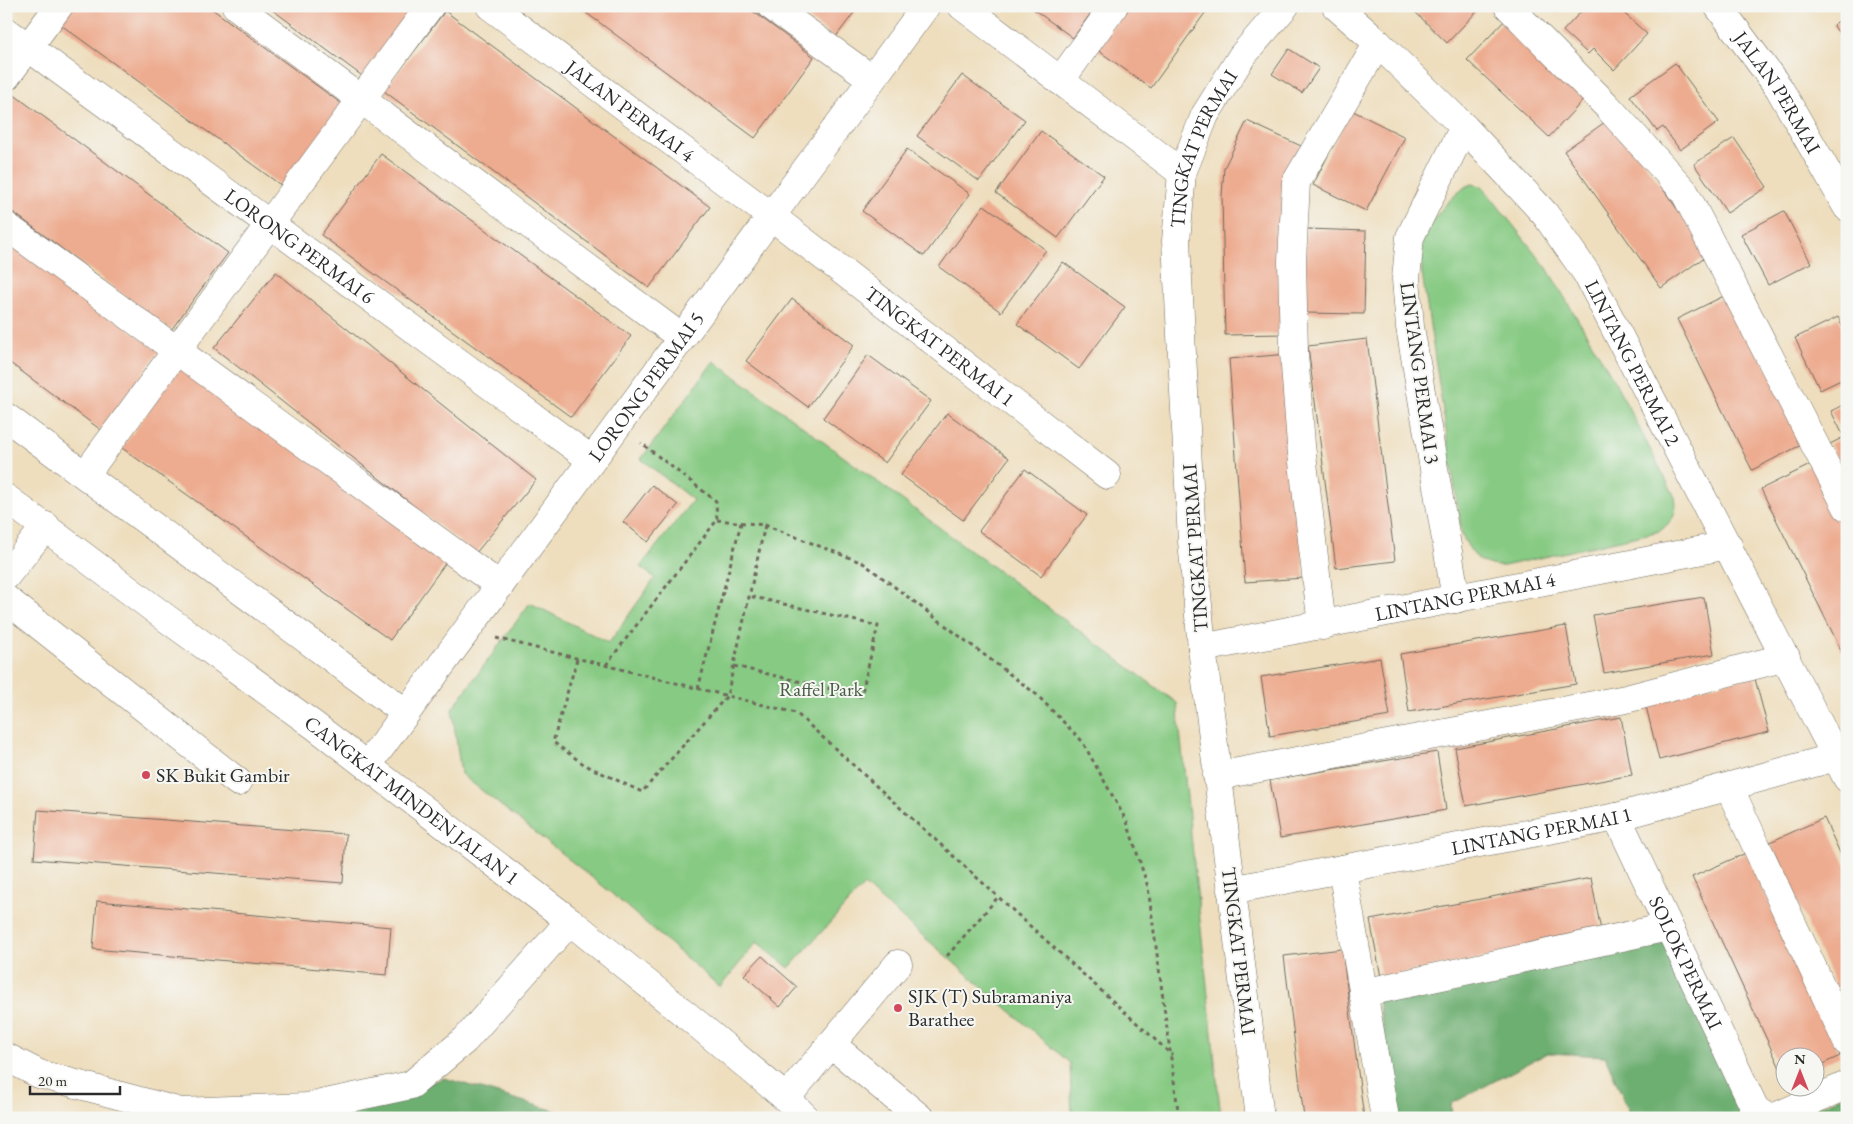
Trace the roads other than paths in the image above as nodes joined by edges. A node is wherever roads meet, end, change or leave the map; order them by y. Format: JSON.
{"nodes":[{"id":1,"x":59,"y":6,"type":"edge"},
{"id":2,"x":236,"y":6,"type":"edge"},
{"id":3,"x":430,"y":6,"type":"edge"},
{"id":4,"x":490,"y":6,"type":"edge"},
{"id":5,"x":772,"y":6,"type":"edge"},
{"id":6,"x":926,"y":6,"type":"edge"},
{"id":7,"x":962,"y":6,"type":"edge"},
{"id":8,"x":1114,"y":6,"type":"edge"},
{"id":9,"x":1284,"y":6,"type":"edge"},
{"id":10,"x":1336,"y":6,"type":"edge"},
{"id":11,"x":1508,"y":6,"type":"edge"},
{"id":12,"x":1718,"y":6,"type":"edge"},
{"id":13,"x":519,"y":15,"type":"edge"},
{"id":14,"x":6,"y":31,"type":"edge"},
{"id":15,"x":1378,"y":43,"type":"junction"},
{"id":16,"x":28,"y":47,"type":"junction"},
{"id":17,"x":6,"y":77,"type":"edge"},
{"id":18,"x":872,"y":80,"type":"junction"},
{"id":19,"x":1060,"y":81,"type":"junction"},
{"id":20,"x":361,"y":100,"type":"junction"},
{"id":21,"x":1464,"y":127,"type":"junction"},
{"id":22,"x":1182,"y":173,"type":"junction"},
{"id":23,"x":1847,"y":207,"type":"edge"},
{"id":24,"x":771,"y":216,"type":"junction"},
{"id":25,"x":270,"y":224,"type":"junction"},
{"id":26,"x":6,"y":226,"type":"edge"},
{"id":27,"x":682,"y":338,"type":"junction"},
{"id":28,"x":177,"y":350,"type":"junction"},
{"id":29,"x":6,"y":417,"type":"edge"},
{"id":30,"x":592,"y":460,"type":"junction"},
{"id":31,"x":85,"y":476,"type":"junction"},
{"id":32,"x":1107,"y":476,"type":"dead end"},
{"id":33,"x":6,"y":498,"type":"edge"},
{"id":34,"x":1847,"y":507,"type":"edge"},
{"id":35,"x":46,"y":526,"type":"junction"},
{"id":36,"x":1728,"y":545,"type":"junction"},
{"id":37,"x":6,"y":576,"type":"edge"},
{"id":38,"x":500,"y":586,"type":"junction"},
{"id":39,"x":6,"y":599,"type":"edge"},
{"id":40,"x":1456,"y":599,"type":"junction"},
{"id":41,"x":1322,"y":626,"type":"junction"},
{"id":42,"x":1202,"y":648,"type":"junction"},
{"id":43,"x":1786,"y":657,"type":"junction"},
{"id":44,"x":406,"y":713,"type":"junction"},
{"id":45,"x":1843,"y":762,"type":"edge"},
{"id":46,"x":367,"y":766,"type":"junction"},
{"id":47,"x":1217,"y":776,"type":"junction"},
{"id":48,"x":238,"y":782,"type":"dead end"},
{"id":49,"x":1729,"y":788,"type":"junction"},
{"id":50,"x":1617,"y":817,"type":"junction"},
{"id":51,"x":1342,"y":869,"type":"junction"},
{"id":52,"x":1231,"y":890,"type":"junction"},
{"id":53,"x":570,"y":922,"type":"junction"},
{"id":54,"x":1668,"y":927,"type":"junction"},
{"id":55,"x":898,"y":964,"type":"dead end"},
{"id":56,"x":1363,"y":993,"type":"junction"},
{"id":57,"x":1847,"y":1042,"type":"edge"},
{"id":58,"x":831,"y":1044,"type":"junction"},
{"id":59,"x":6,"y":1057,"type":"edge"},
{"id":60,"x":1847,"y":1085,"type":"edge"},
{"id":61,"x":786,"y":1098,"type":"junction"},
{"id":62,"x":806,"y":1118,"type":"edge"},
{"id":63,"x":920,"y":1118,"type":"edge"},
{"id":64,"x":1260,"y":1118,"type":"edge"},
{"id":65,"x":1384,"y":1118,"type":"edge"}],
"edges":[{"from":1,"to":16,"type":"street"},
{"from":2,"to":20,"type":"street"},
{"from":3,"to":20,"type":"street"},
{"from":4,"to":13,"type":"street","name":"JALAN PERMAI 4"},
{"from":5,"to":18,"type":"street"},
{"from":6,"to":18,"type":"street","name":"LORONG PERMAI 5"},
{"from":7,"to":19,"type":"street"},
{"from":8,"to":19,"type":"street"},
{"from":9,"to":22,"type":"street","name":"TINGKAT PERMAI"},
{"from":10,"to":15,"type":"street","name":"LINTANG PERMAI 2"},
{"from":11,"to":34,"type":"street"},
{"from":12,"to":23,"type":"street","name":"JALAN PERMAI"},
{"from":13,"to":24,"type":"street","name":"JALAN PERMAI 4"},
{"from":14,"to":16,"type":"street","name":"LORONG PERMAI 6"},
{"from":15,"to":21,"type":"street","name":"LINTANG PERMAI 2"},
{"from":15,"to":41,"type":"street"},
{"from":16,"to":17,"type":"street"},
{"from":16,"to":25,"type":"street","name":"LORONG PERMAI 6"},
{"from":18,"to":24,"type":"street","name":"LORONG PERMAI 5"},
{"from":19,"to":22,"type":"street"},
{"from":20,"to":25,"type":"street"},
{"from":20,"to":27,"type":"street"},
{"from":21,"to":36,"type":"street","name":"LINTANG PERMAI 2"},
{"from":21,"to":40,"type":"street","name":"LINTANG PERMAI 3"},
{"from":22,"to":42,"type":"street","name":"TINGKAT PERMAI"},
{"from":24,"to":27,"type":"street","name":"LORONG PERMAI 5"},
{"from":24,"to":32,"type":"street","name":"TINGKAT PERMAI 1"},
{"from":25,"to":28,"type":"street"},
{"from":25,"to":30,"type":"street","name":"LORONG PERMAI 6"},
{"from":26,"to":28,"type":"street"},
{"from":27,"to":30,"type":"street","name":"LORONG PERMAI 5"},
{"from":28,"to":31,"type":"street"},
{"from":28,"to":38,"type":"street"},
{"from":29,"to":31,"type":"street"},
{"from":30,"to":38,"type":"street","name":"LORONG PERMAI 5"},
{"from":31,"to":44,"type":"street"},
{"from":33,"to":35,"type":"street","name":"CANGKAT MINDEN JALAN 1"},
{"from":35,"to":37,"type":"street"},
{"from":35,"to":46,"type":"street","name":"CANGKAT MINDEN JALAN 1"},
{"from":36,"to":40,"type":"street","name":"LINTANG PERMAI 4"},
{"from":36,"to":43,"type":"street","name":"LINTANG PERMAI 2"},
{"from":38,"to":44,"type":"street","name":"LORONG PERMAI 5"},
{"from":39,"to":48,"type":"street"},
{"from":40,"to":41,"type":"street","name":"LINTANG PERMAI 4"},
{"from":41,"to":42,"type":"street","name":"LINTANG PERMAI 4"},
{"from":42,"to":47,"type":"street","name":"TINGKAT PERMAI"},
{"from":43,"to":45,"type":"street","name":"LINTANG PERMAI 2"},
{"from":43,"to":47,"type":"street"},
{"from":44,"to":46,"type":"street","name":"LORONG PERMAI 5"},
{"from":45,"to":49,"type":"street","name":"LINTANG PERMAI 1"},
{"from":46,"to":53,"type":"street","name":"CANGKAT MINDEN JALAN 1"},
{"from":47,"to":52,"type":"street","name":"TINGKAT PERMAI"},
{"from":49,"to":50,"type":"street","name":"LINTANG PERMAI 1"},
{"from":49,"to":57,"type":"street"},
{"from":50,"to":51,"type":"street","name":"LINTANG PERMAI 1"},
{"from":50,"to":54,"type":"street","name":"SOLOK PERMAI"},
{"from":51,"to":52,"type":"street","name":"LINTANG PERMAI 1"},
{"from":51,"to":56,"type":"street"},
{"from":52,"to":64,"type":"street","name":"TINGKAT PERMAI"},
{"from":53,"to":59,"type":"street"},
{"from":53,"to":61,"type":"street","name":"CANGKAT MINDEN JALAN 1"},
{"from":54,"to":56,"type":"street"},
{"from":54,"to":60,"type":"street","name":"SOLOK PERMAI"},
{"from":55,"to":58,"type":"street"},
{"from":56,"to":65,"type":"street"},
{"from":58,"to":61,"type":"street"},
{"from":58,"to":63,"type":"street"},
{"from":61,"to":62,"type":"street","name":"CANGKAT MINDEN JALAN 1"}]}
